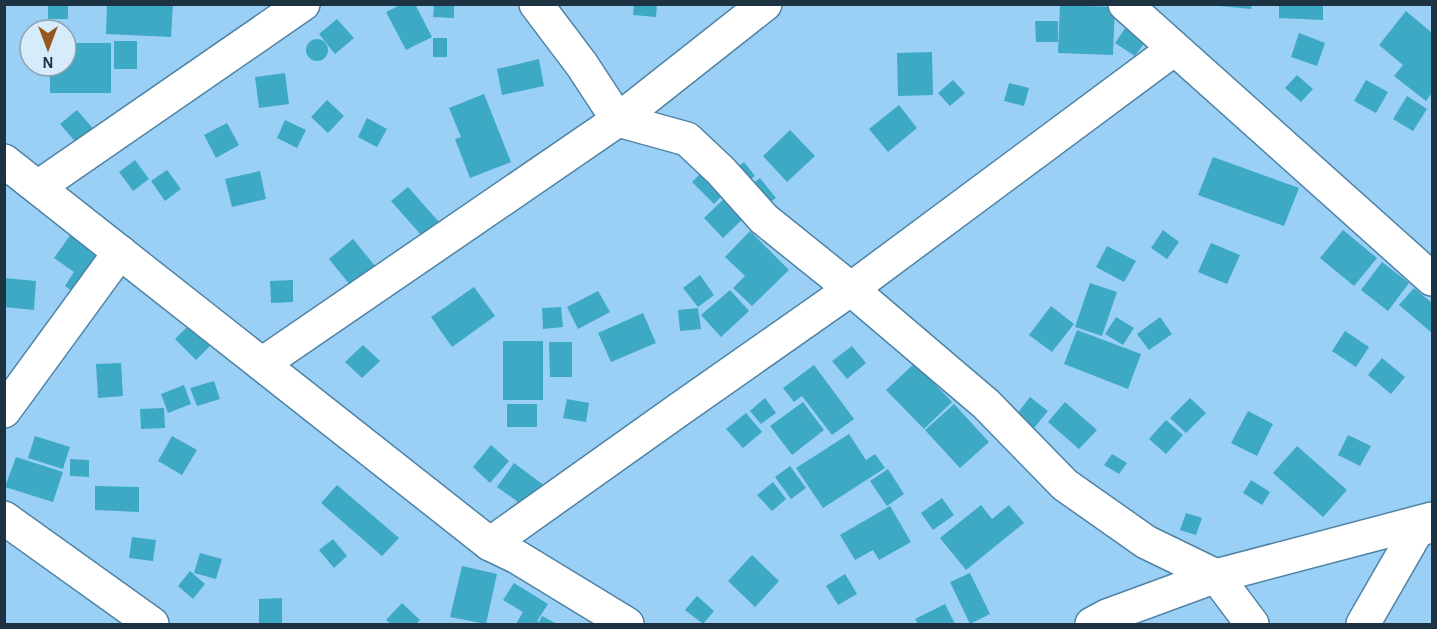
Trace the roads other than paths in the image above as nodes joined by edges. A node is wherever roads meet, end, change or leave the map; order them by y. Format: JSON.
{"nodes":[{"id":1,"x":303,"y":4,"type":"edge"},
{"id":2,"x":536,"y":4,"type":"edge"},
{"id":3,"x":765,"y":4,"type":"edge"},
{"id":4,"x":1125,"y":4,"type":"edge"},
{"id":5,"x":1174,"y":49,"type":"junction"},
{"id":6,"x":618,"y":120,"type":"junction"},
{"id":7,"x":4,"y":160,"type":"edge"},
{"id":8,"x":38,"y":187,"type":"junction"},
{"id":9,"x":120,"y":252,"type":"junction"},
{"id":10,"x":1432,"y":279,"type":"edge"},
{"id":11,"x":851,"y":289,"type":"junction"},
{"id":12,"x":262,"y":364,"type":"junction"},
{"id":13,"x":4,"y":411,"type":"edge"},
{"id":14,"x":4,"y":518,"type":"edge"},
{"id":15,"x":1432,"y":519,"type":"edge"},
{"id":16,"x":1432,"y":524,"type":"edge"},
{"id":17,"x":490,"y":544,"type":"junction"},
{"id":18,"x":1216,"y":576,"type":"junction"},
{"id":19,"x":152,"y":624,"type":"edge"},
{"id":20,"x":627,"y":624,"type":"edge"},
{"id":21,"x":1092,"y":624,"type":"edge"},
{"id":22,"x":1252,"y":624,"type":"edge"},
{"id":23,"x":1363,"y":624,"type":"edge"}],
"edges":[{"from":1,"to":8,"type":"street"},
{"from":2,"to":6,"type":"street"},
{"from":3,"to":6,"type":"street"},
{"from":4,"to":5,"type":"street"},
{"from":5,"to":10,"type":"street"},
{"from":5,"to":11,"type":"street"},
{"from":6,"to":11,"type":"street"},
{"from":6,"to":12,"type":"street"},
{"from":7,"to":8,"type":"street"},
{"from":8,"to":9,"type":"street"},
{"from":9,"to":12,"type":"street"},
{"from":9,"to":13,"type":"street"},
{"from":11,"to":17,"type":"street"},
{"from":11,"to":18,"type":"street"},
{"from":12,"to":17,"type":"street"},
{"from":14,"to":19,"type":"street"},
{"from":15,"to":18,"type":"street"},
{"from":16,"to":23,"type":"street"},
{"from":17,"to":20,"type":"street"},
{"from":18,"to":21,"type":"street"},
{"from":18,"to":22,"type":"street"}]}
